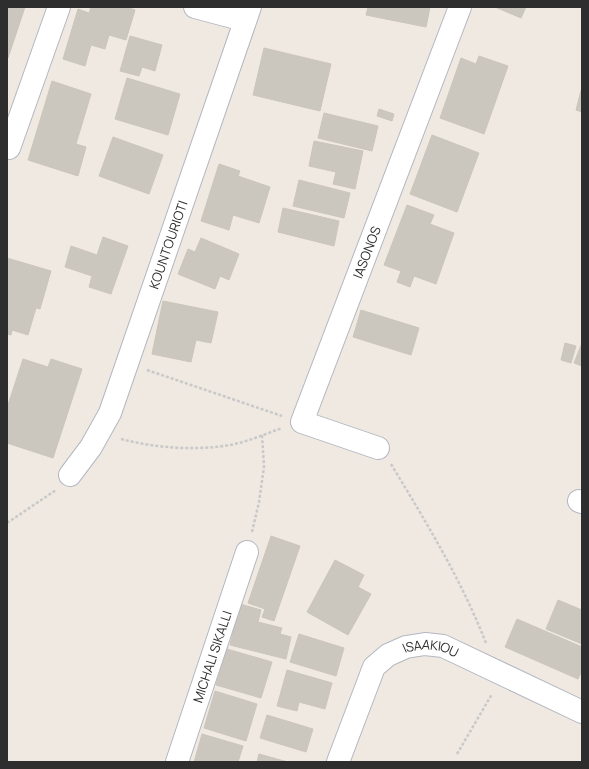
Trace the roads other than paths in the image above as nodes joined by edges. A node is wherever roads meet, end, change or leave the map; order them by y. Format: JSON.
{"nodes":[{"id":1,"x":59,"y":7,"type":"edge"},
{"id":2,"x":195,"y":7,"type":"edge"},
{"id":3,"x":460,"y":7,"type":"edge"},
{"id":4,"x":247,"y":14,"type":"edge"},
{"id":5,"x":9,"y":148,"type":"dead end"},
{"id":6,"x":378,"y":448,"type":"road end"},
{"id":7,"x":70,"y":475,"type":"road end"},
{"id":8,"x":247,"y":552,"type":"road end"},
{"id":9,"x":582,"y":712,"type":"edge"},
{"id":10,"x":176,"y":762,"type":"edge"},
{"id":11,"x":338,"y":762,"type":"edge"}],
"edges":[{"from":1,"to":5,"type":"street"},
{"from":2,"to":4,"type":"street"},
{"from":3,"to":6,"type":"street","name":"IASONOS"},
{"from":4,"to":7,"type":"street","name":"KOUNTOURIOTI"},
{"from":8,"to":10,"type":"street","name":"MICHALI SIKALLI"},
{"from":9,"to":11,"type":"street","name":"ISAAKIOU"}]}
